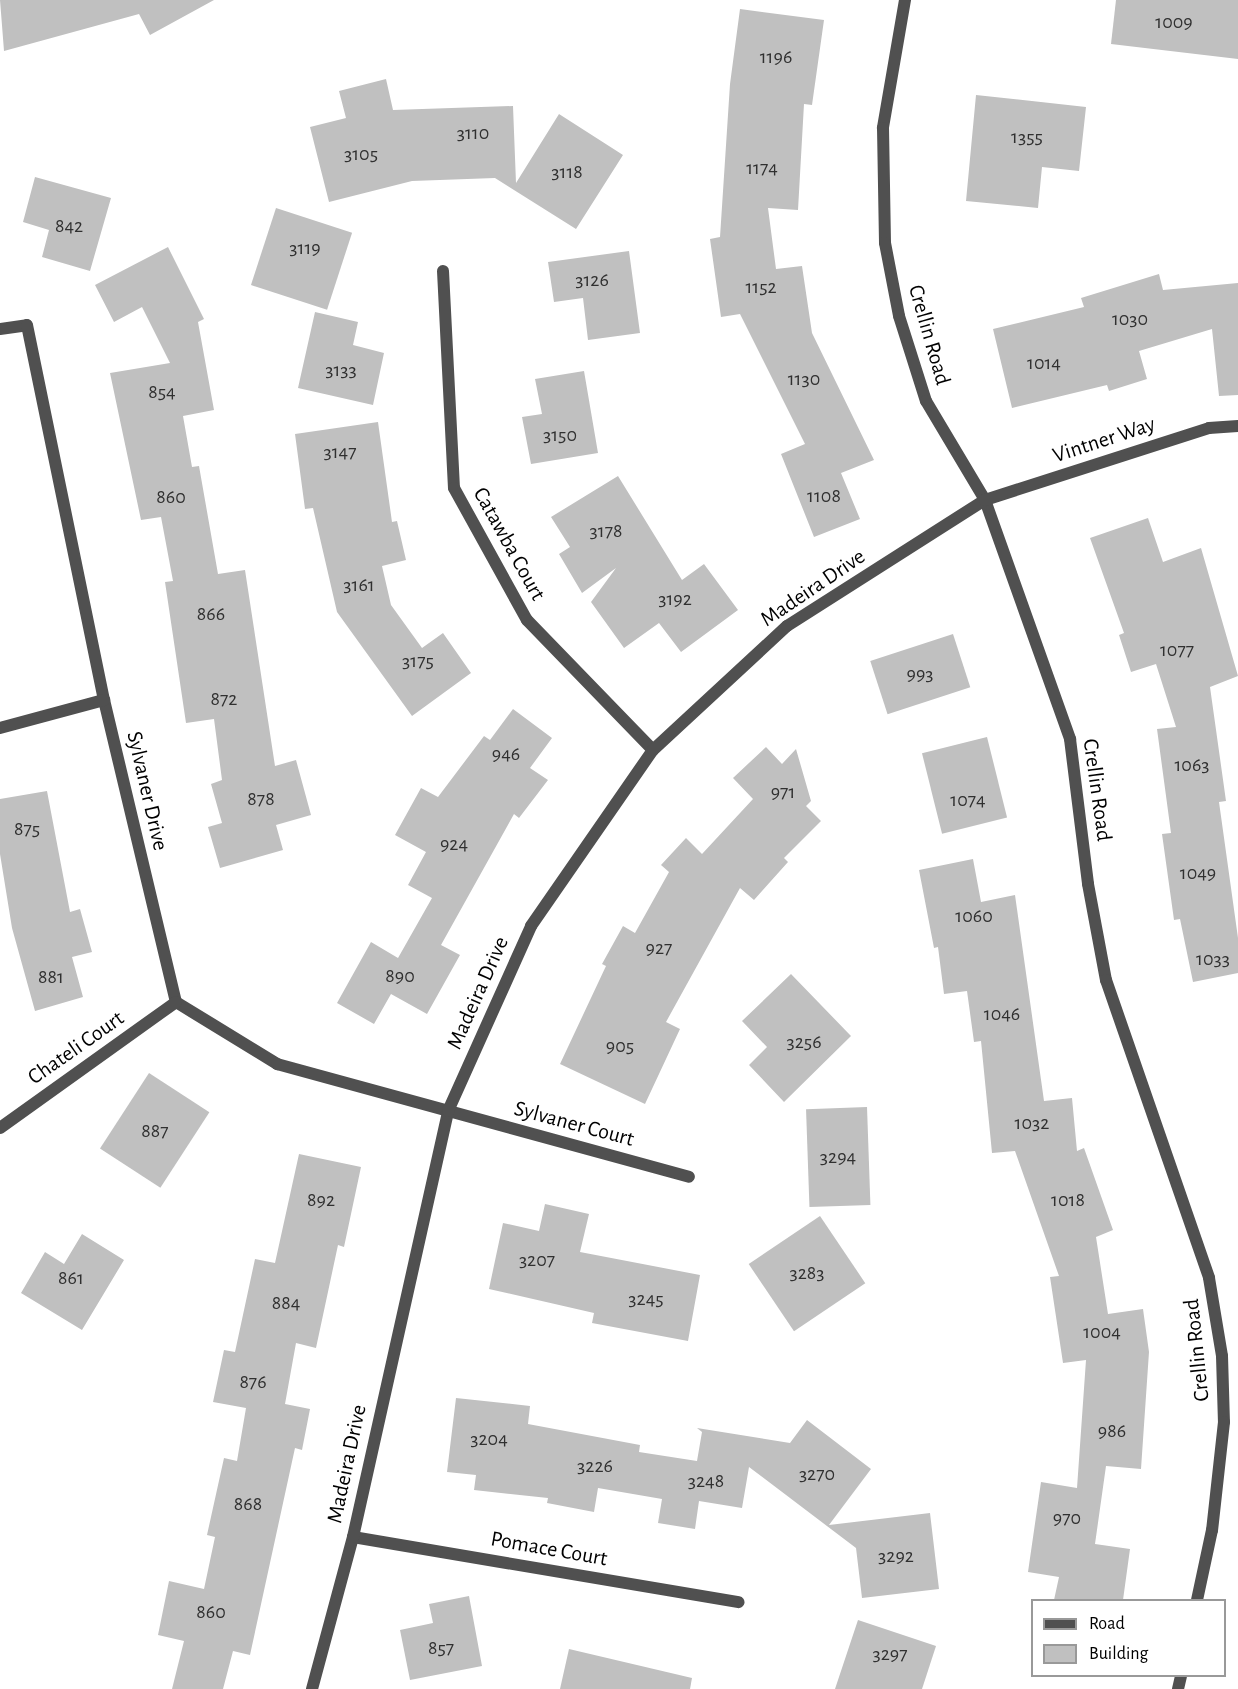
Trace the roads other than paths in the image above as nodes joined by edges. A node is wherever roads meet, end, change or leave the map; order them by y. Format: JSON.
{"nodes":[{"id":1,"x":905,"y":0,"type":"edge"},
{"id":2,"x":443,"y":271,"type":"dead end"},
{"id":3,"x":0,"y":329,"type":"edge"},
{"id":4,"x":1238,"y":426,"type":"edge"},
{"id":5,"x":985,"y":500,"type":"junction"},
{"id":6,"x":104,"y":700,"type":"junction"},
{"id":7,"x":0,"y":728,"type":"edge"},
{"id":8,"x":653,"y":750,"type":"junction"},
{"id":9,"x":176,"y":1002,"type":"junction"},
{"id":10,"x":448,"y":1111,"type":"junction"},
{"id":11,"x":0,"y":1128,"type":"edge"},
{"id":12,"x":689,"y":1177,"type":"dead end"},
{"id":13,"x":353,"y":1537,"type":"junction"},
{"id":14,"x":1197,"y":1599,"type":"edge"},
{"id":15,"x":739,"y":1602,"type":"dead end"},
{"id":16,"x":312,"y":1689,"type":"edge"}],
"edges":[{"from":1,"to":5,"type":"street","name":"Crellin Road"},
{"from":2,"to":8,"type":"street","name":"Catawba Court"},
{"from":3,"to":6,"type":"street","name":"Sylvaner Drive"},
{"from":4,"to":5,"type":"street","name":"Vintner Way"},
{"from":5,"to":8,"type":"street","name":"Madeira Drive"},
{"from":5,"to":14,"type":"street","name":"Crellin Road"},
{"from":6,"to":7,"type":"street"},
{"from":6,"to":9,"type":"street","name":"Sylvaner Drive"},
{"from":8,"to":10,"type":"street","name":"Madeira Drive"},
{"from":9,"to":10,"type":"street"},
{"from":9,"to":11,"type":"street","name":"Chateli Court"},
{"from":10,"to":12,"type":"street","name":"Sylvaner Court"},
{"from":10,"to":13,"type":"street","name":"Madeira Drive"},
{"from":13,"to":15,"type":"street","name":"Pomace Court"},
{"from":13,"to":16,"type":"street","name":"Madeira Drive"}]}
